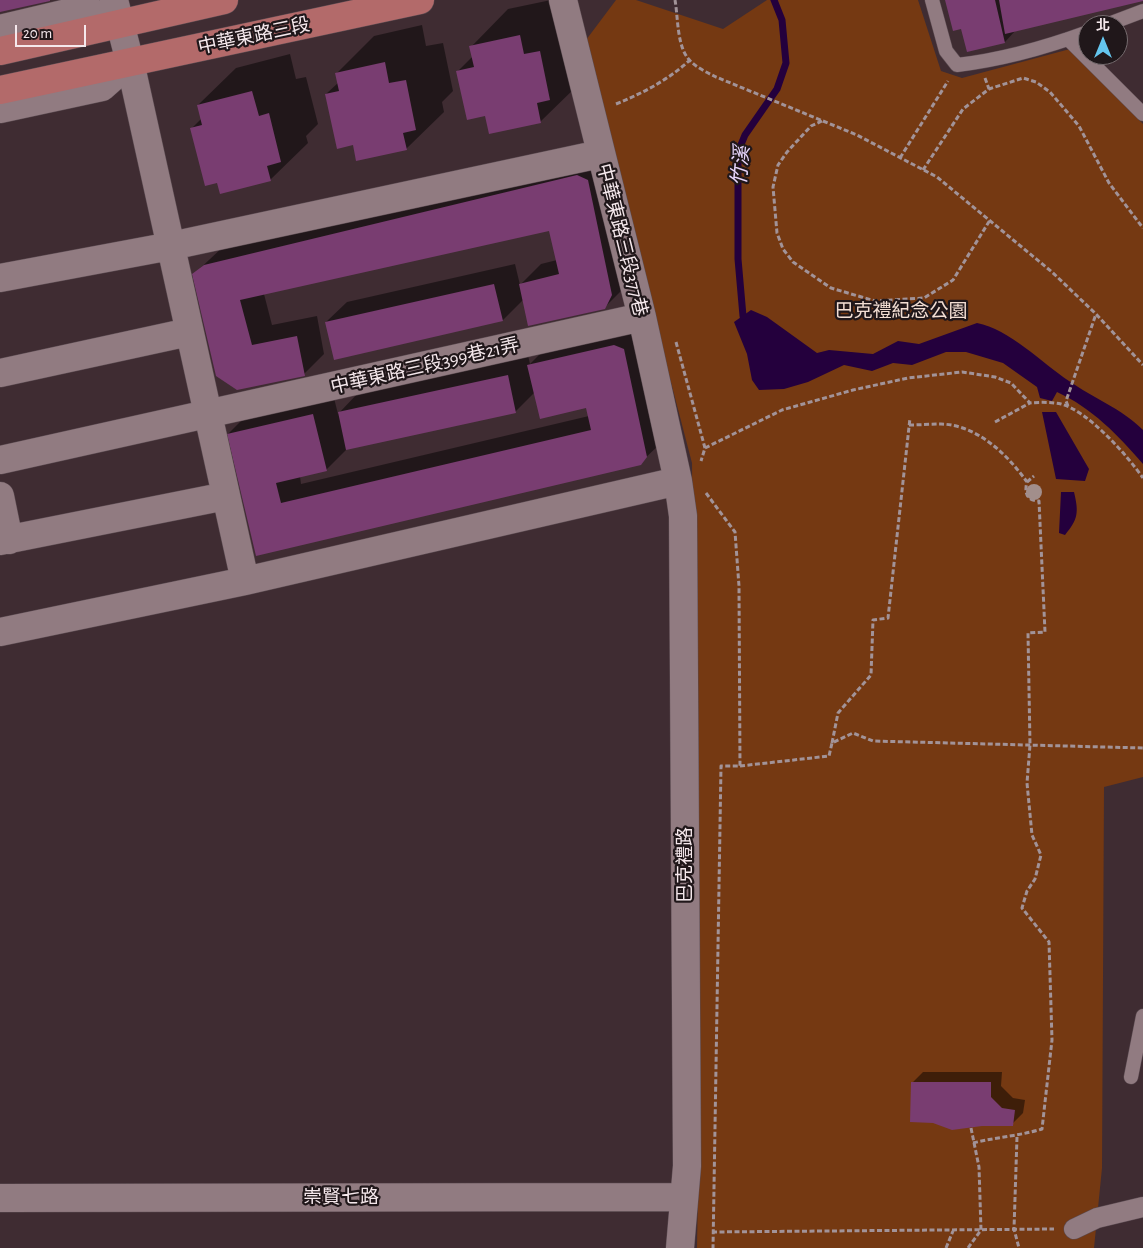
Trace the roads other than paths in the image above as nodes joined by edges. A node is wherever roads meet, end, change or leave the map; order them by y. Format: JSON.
{"nodes":[{"id":1,"x":224,"y":0,"type":"edge"},
{"id":2,"x":420,"y":0,"type":"edge"},
{"id":3,"x":563,"y":0,"type":"edge"},
{"id":4,"x":932,"y":0,"type":"edge"},
{"id":5,"x":1143,"y":11,"type":"edge"},
{"id":6,"x":117,"y":12,"type":"edge"},
{"id":7,"x":1128,"y":17,"type":"edge"},
{"id":8,"x":0,"y":29,"type":"edge"},
{"id":9,"x":1078,"y":36,"type":"edge"},
{"id":10,"x":1068,"y":39,"type":"junction"},
{"id":11,"x":0,"y":51,"type":"edge"},
{"id":12,"x":130,"y":62,"type":"junction"},
{"id":13,"x":0,"y":90,"type":"edge"},
{"id":14,"x":0,"y":109,"type":"edge"},
{"id":15,"x":1143,"y":114,"type":"edge"},
{"id":16,"x":600,"y":154,"type":"junction"},
{"id":17,"x":171,"y":246,"type":"junction"},
{"id":18,"x":0,"y":278,"type":"edge"},
{"id":19,"x":642,"y":317,"type":"junction"},
{"id":20,"x":189,"y":332,"type":"junction"},
{"id":21,"x":0,"y":373,"type":"edge"},
{"id":22,"x":208,"y":416,"type":"junction"},
{"id":23,"x":0,"y":460,"type":"edge"},
{"id":24,"x":690,"y":485,"type":"junction"},
{"id":25,"x":0,"y":496,"type":"edge"},
{"id":26,"x":226,"y":496,"type":"junction"},
{"id":27,"x":4,"y":541,"type":"edge"},
{"id":28,"x":246,"y":581,"type":"junction"},
{"id":29,"x":0,"y":632,"type":"edge"},
{"id":30,"x":1143,"y":1016,"type":"edge"},
{"id":31,"x":1131,"y":1077,"type":"dead end"},
{"id":32,"x":683,"y":1197,"type":"junction"},
{"id":33,"x":0,"y":1198,"type":"edge"},
{"id":34,"x":1143,"y":1207,"type":"edge"},
{"id":35,"x":1074,"y":1229,"type":"road end"},
{"id":36,"x":680,"y":1248,"type":"edge"}],
"edges":[{"from":1,"to":6,"type":"main road"},
{"from":2,"to":12,"type":"main road","name":"中華東路三段"},
{"from":3,"to":16,"type":"street","name":"中華東路三段377巷"},
{"from":4,"to":10,"type":"lane"},
{"from":5,"to":7,"type":"lane"},
{"from":6,"to":8,"type":"street"},
{"from":6,"to":11,"type":"main road"},
{"from":6,"to":12,"type":"street"},
{"from":9,"to":10,"type":"lane"},
{"from":10,"to":15,"type":"lane"},
{"from":12,"to":13,"type":"main road","name":"中華東路三段"},
{"from":12,"to":14,"type":"street"},
{"from":12,"to":17,"type":"street"},
{"from":16,"to":17,"type":"street"},
{"from":16,"to":19,"type":"street","name":"中華東路三段377巷"},
{"from":17,"to":18,"type":"street"},
{"from":17,"to":20,"type":"street"},
{"from":19,"to":22,"type":"street","name":"中華東路三段399巷21弄"},
{"from":19,"to":24,"type":"street","name":"中華東路三段377巷"},
{"from":20,"to":21,"type":"street"},
{"from":20,"to":22,"type":"street"},
{"from":22,"to":23,"type":"street","name":"中華東路三段399巷21弄"},
{"from":22,"to":26,"type":"street"},
{"from":24,"to":28,"type":"street"},
{"from":24,"to":32,"type":"street","name":"巴克禮路"},
{"from":25,"to":27,"type":"street"},
{"from":26,"to":27,"type":"street"},
{"from":26,"to":28,"type":"street"},
{"from":28,"to":29,"type":"street"},
{"from":30,"to":31,"type":"lane"},
{"from":32,"to":33,"type":"street","name":"崇賢七路"},
{"from":32,"to":36,"type":"street","name":"巴克禮路"},
{"from":34,"to":35,"type":"street"}]}
